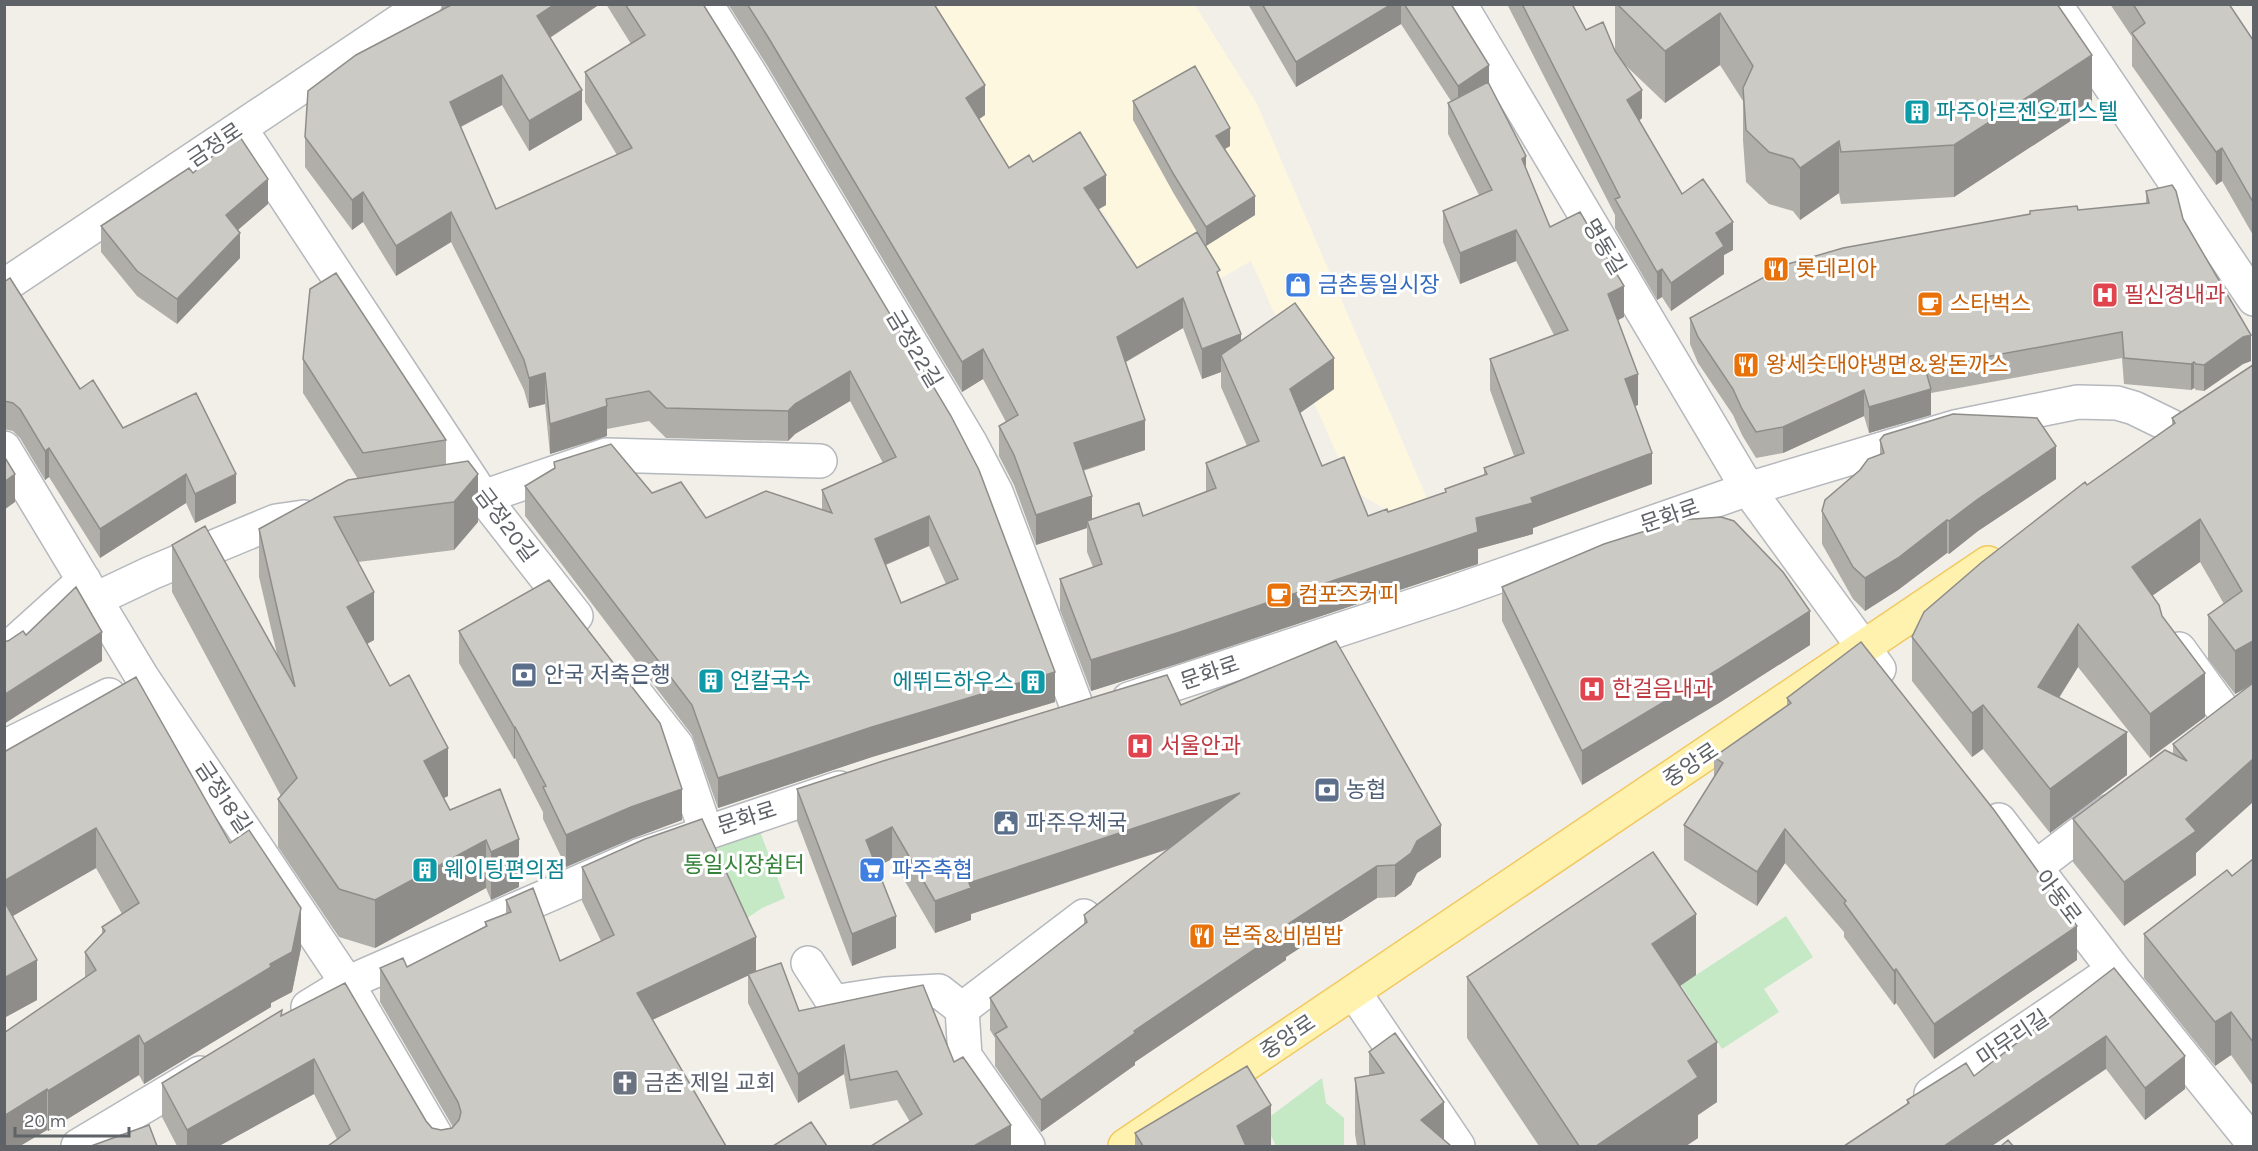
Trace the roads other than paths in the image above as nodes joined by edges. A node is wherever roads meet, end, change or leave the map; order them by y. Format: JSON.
{"nodes":[{"id":1,"x":425,"y":4,"type":"edge"},
{"id":2,"x":706,"y":4,"type":"edge"},
{"id":3,"x":1461,"y":4,"type":"edge"},
{"id":4,"x":2055,"y":4,"type":"edge"},
{"id":5,"x":240,"y":129,"type":"junction"},
{"id":6,"x":4,"y":286,"type":"edge"},
{"id":7,"x":2253,"y":299,"type":"edge"},
{"id":8,"x":2192,"y":421,"type":"joint"},
{"id":9,"x":4,"y":448,"type":"edge"},
{"id":10,"x":2150,"y":450,"type":"edge"},
{"id":11,"x":820,"y":461,"type":"dead end"},
{"id":12,"x":1748,"y":489,"type":"junction"},
{"id":13,"x":481,"y":492,"type":"junction"},
{"id":14,"x":444,"y":493,"type":"edge"},
{"id":15,"x":332,"y":512,"type":"edge"},
{"id":16,"x":2016,"y":543,"type":"edge"},
{"id":17,"x":90,"y":590,"type":"junction"},
{"id":18,"x":596,"y":642,"type":"edge"},
{"id":19,"x":2177,"y":648,"type":"edge"},
{"id":20,"x":1863,"y":649,"type":"junction"},
{"id":21,"x":4,"y":652,"type":"edge"},
{"id":22,"x":618,"y":670,"type":"edge"},
{"id":23,"x":142,"y":677,"type":"junction"},
{"id":24,"x":1898,"y":694,"type":"edge"},
{"id":25,"x":2242,"y":712,"type":"edge"},
{"id":26,"x":1080,"y":715,"type":"junction"},
{"id":27,"x":1046,"y":725,"type":"edge"},
{"id":28,"x":2203,"y":741,"type":"edge"},
{"id":29,"x":4,"y":747,"type":"edge"},
{"id":30,"x":867,"y":778,"type":"edge"},
{"id":31,"x":1977,"y":794,"type":"edge"},
{"id":32,"x":2128,"y":797,"type":"edge"},
{"id":33,"x":706,"y":832,"type":"junction"},
{"id":34,"x":2036,"y":867,"type":"junction"},
{"id":35,"x":1084,"y":916,"type":"edge"},
{"id":36,"x":808,"y":963,"type":"dead end"},
{"id":37,"x":2114,"y":970,"type":"junction"},
{"id":38,"x":347,"y":983,"type":"junction"},
{"id":39,"x":1354,"y":992,"type":"junction"},
{"id":40,"x":962,"y":1009,"type":"junction"},
{"id":41,"x":288,"y":1019,"type":"edge"},
{"id":42,"x":228,"y":1056,"type":"edge"},
{"id":43,"x":1906,"y":1111,"type":"edge"},
{"id":44,"x":2253,"y":1144,"type":"edge"},
{"id":45,"x":78,"y":1146,"type":"edge"},
{"id":46,"x":442,"y":1146,"type":"edge"},
{"id":47,"x":1028,"y":1146,"type":"edge"},
{"id":48,"x":1125,"y":1146,"type":"edge"},
{"id":49,"x":1458,"y":1146,"type":"edge"}],
"edges":[{"from":1,"to":5,"type":"street","name":"금정로"},
{"from":2,"to":26,"type":"street","name":"금정22길"},
{"from":3,"to":12,"type":"street","name":"명동길"},
{"from":4,"to":7,"type":"street"},
{"from":5,"to":6,"type":"street","name":"금정로"},
{"from":5,"to":13,"type":"street","name":"금정20길"},
{"from":8,"to":10,"type":"main road"},
{"from":8,"to":12,"type":"street","name":"문화로"},
{"from":9,"to":17,"type":"street","name":"금정18길"},
{"from":11,"to":13,"type":"street"},
{"from":12,"to":20,"type":"street","name":"명동길"},
{"from":12,"to":26,"type":"street","name":"문화로"},
{"from":13,"to":14,"type":"street"},
{"from":13,"to":18,"type":"street","name":"금정20길"},
{"from":15,"to":17,"type":"street"},
{"from":16,"to":20,"type":"main road","name":"중앙로"},
{"from":17,"to":21,"type":"street"},
{"from":17,"to":23,"type":"street","name":"금정18길"},
{"from":19,"to":25,"type":"street"},
{"from":20,"to":24,"type":"street"},
{"from":20,"to":39,"type":"main road","name":"중앙로"},
{"from":22,"to":33,"type":"street"},
{"from":23,"to":29,"type":"street"},
{"from":23,"to":38,"type":"street","name":"금정18길"},
{"from":25,"to":28,"type":"street"},
{"from":26,"to":27,"type":"street","name":"문화로"},
{"from":30,"to":33,"type":"street","name":"문화로"},
{"from":31,"to":34,"type":"street","name":"아동로"},
{"from":32,"to":34,"type":"street"},
{"from":33,"to":38,"type":"street","name":"문화로"},
{"from":34,"to":37,"type":"street","name":"아동로"},
{"from":35,"to":40,"type":"street"},
{"from":36,"to":40,"type":"street"},
{"from":37,"to":43,"type":"street","name":"마무리길"},
{"from":37,"to":44,"type":"street","name":"아동로"},
{"from":38,"to":41,"type":"street","name":"문화로"},
{"from":38,"to":46,"type":"street","name":"금정18길"},
{"from":39,"to":48,"type":"main road","name":"중앙로"},
{"from":39,"to":49,"type":"street"},
{"from":40,"to":47,"type":"street"},
{"from":42,"to":45,"type":"street"}]}
